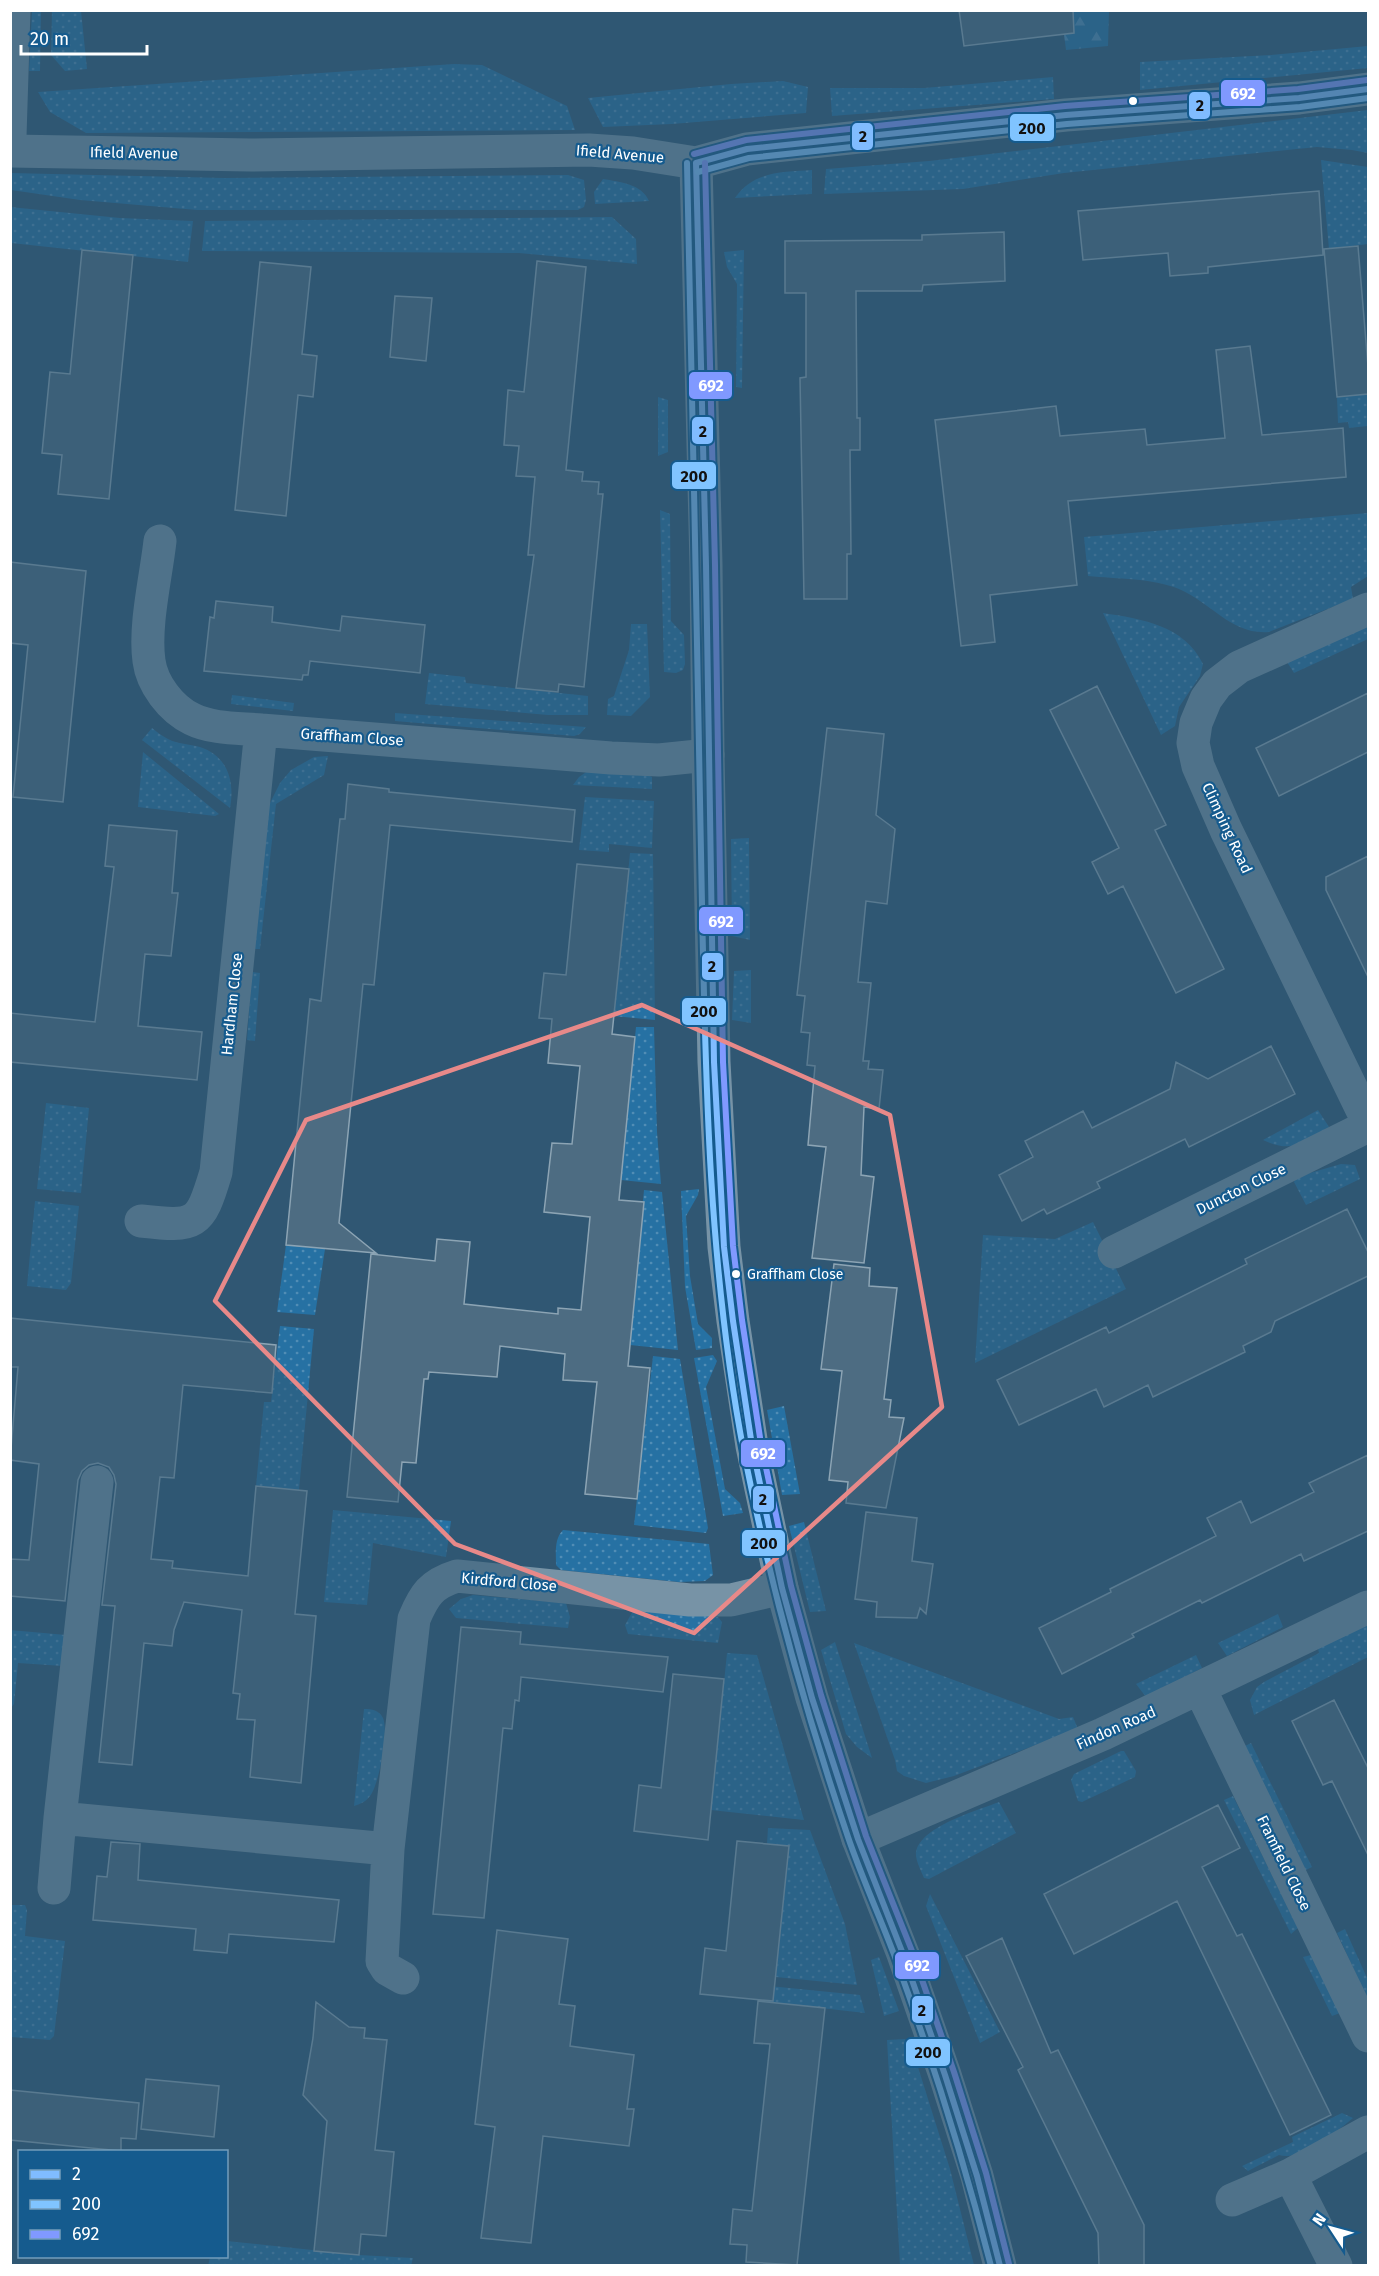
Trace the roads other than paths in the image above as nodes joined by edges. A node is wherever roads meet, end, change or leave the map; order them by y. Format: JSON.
{"nodes":[{"id":1,"x":14,"y":10,"type":"edge"},
{"id":2,"x":1368,"y":89,"type":"edge"},
{"id":3,"x":10,"y":136,"type":"edge"},
{"id":4,"x":10,"y":151,"type":"edge"},
{"id":5,"x":696,"y":163,"type":"junction"},
{"id":6,"x":160,"y":541,"type":"dead end"},
{"id":7,"x":1368,"y":609,"type":"edge"},
{"id":8,"x":261,"y":730,"type":"junction"},
{"id":9,"x":708,"y":755,"type":"junction"},
{"id":10,"x":1368,"y":1124,"type":"edge"},
{"id":11,"x":141,"y":1221,"type":"dead end"},
{"id":12,"x":1114,"y":1252,"type":"dead end"},
{"id":13,"x":97,"y":1482,"type":"dead end"},
{"id":14,"x":782,"y":1588,"type":"junction"},
{"id":15,"x":1368,"y":1607,"type":"edge"},
{"id":16,"x":1200,"y":1689,"type":"junction"},
{"id":17,"x":60,"y":1818,"type":"junction"},
{"id":18,"x":858,"y":1839,"type":"junction"},
{"id":19,"x":388,"y":1849,"type":"junction"},
{"id":20,"x":54,"y":1888,"type":"dead end"},
{"id":21,"x":403,"y":1978,"type":"dead end"},
{"id":22,"x":1368,"y":2036,"type":"edge"},
{"id":23,"x":1368,"y":2132,"type":"edge"},
{"id":24,"x":1290,"y":2175,"type":"junction"},
{"id":25,"x":1232,"y":2200,"type":"dead end"},
{"id":26,"x":1000,"y":2265,"type":"edge"},
{"id":27,"x":1336,"y":2265,"type":"edge"}],
"edges":[{"from":1,"to":3,"type":"street"},
{"from":2,"to":5,"type":"street","name":"Ifield Avenue"},
{"from":4,"to":5,"type":"street","name":"Ifield Avenue"},
{"from":5,"to":9,"type":"street"},
{"from":6,"to":8,"type":"street","name":"Graffham Close"},
{"from":7,"to":10,"type":"street","name":"Climping Road"},
{"from":8,"to":9,"type":"street","name":"Graffham Close"},
{"from":8,"to":11,"type":"street","name":"Hardham Close"},
{"from":9,"to":14,"type":"street"},
{"from":10,"to":12,"type":"street","name":"Duncton Close"},
{"from":13,"to":17,"type":"street"},
{"from":14,"to":18,"type":"street"},
{"from":14,"to":19,"type":"street","name":"Kirdford Close"},
{"from":15,"to":16,"type":"street","name":"Findon Road"},
{"from":16,"to":18,"type":"street","name":"Findon Road"},
{"from":16,"to":22,"type":"street","name":"Framfield Close"},
{"from":17,"to":19,"type":"street"},
{"from":17,"to":20,"type":"street"},
{"from":18,"to":26,"type":"street"},
{"from":19,"to":21,"type":"street","name":"Kirdford Close"},
{"from":23,"to":24,"type":"street"},
{"from":24,"to":25,"type":"street"},
{"from":24,"to":27,"type":"street"}]}
